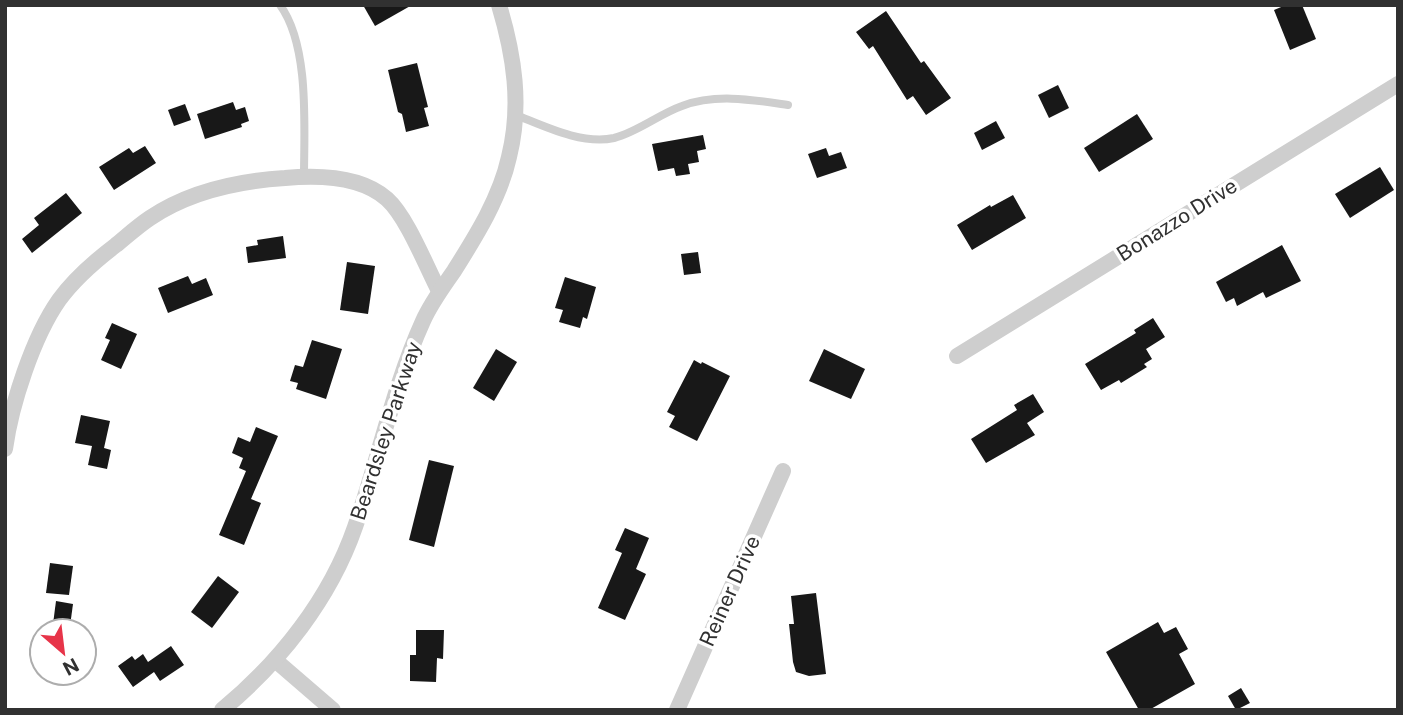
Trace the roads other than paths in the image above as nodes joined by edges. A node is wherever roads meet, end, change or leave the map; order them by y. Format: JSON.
{"nodes":[{"id":1,"x":280,"y":5,"type":"edge"},
{"id":2,"x":499,"y":5,"type":"edge"},
{"id":3,"x":1398,"y":84,"type":"edge"},
{"id":4,"x":789,"y":105,"type":"dead end"},
{"id":5,"x":516,"y":115,"type":"junction"},
{"id":6,"x":303,"y":177,"type":"junction"},
{"id":7,"x":439,"y":291,"type":"junction"},
{"id":8,"x":957,"y":356,"type":"dead end"},
{"id":9,"x":5,"y":449,"type":"edge"},
{"id":10,"x":783,"y":471,"type":"dead end"},
{"id":11,"x":275,"y":660,"type":"junction"},
{"id":12,"x":222,"y":710,"type":"edge"},
{"id":13,"x":333,"y":710,"type":"edge"},
{"id":14,"x":677,"y":710,"type":"edge"}],
"edges":[{"from":1,"to":6,"type":"lane"},
{"from":2,"to":5,"type":"street","name":"Beardsley Parkway"},
{"from":3,"to":8,"type":"street","name":"Bonazzo Drive"},
{"from":4,"to":5,"type":"lane"},
{"from":5,"to":7,"type":"street","name":"Beardsley Parkway"},
{"from":6,"to":7,"type":"street"},
{"from":6,"to":9,"type":"street"},
{"from":7,"to":11,"type":"street","name":"Beardsley Parkway"},
{"from":10,"to":14,"type":"street","name":"Reiner Drive"},
{"from":11,"to":12,"type":"street","name":"Beardsley Parkway"},
{"from":11,"to":13,"type":"street"}]}
